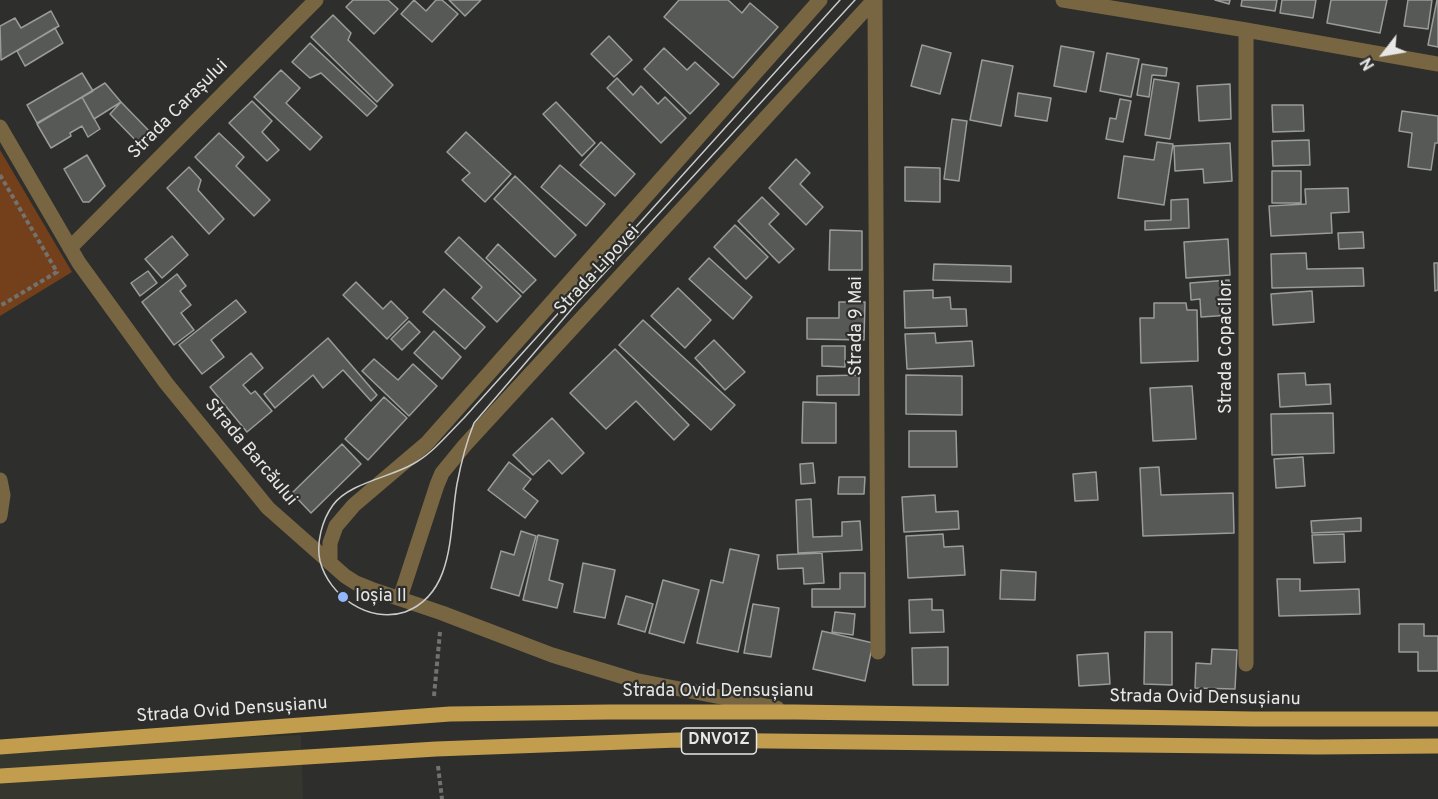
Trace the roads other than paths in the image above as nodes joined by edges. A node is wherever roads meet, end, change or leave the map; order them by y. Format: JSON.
{"nodes":[{"id":1,"x":316,"y":0,"type":"edge"},
{"id":2,"x":820,"y":0,"type":"edge"},
{"id":3,"x":874,"y":0,"type":"edge"},
{"id":4,"x":1064,"y":0,"type":"edge"},
{"id":5,"x":1246,"y":30,"type":"junction"},
{"id":6,"x":1438,"y":64,"type":"edge"},
{"id":7,"x":0,"y":127,"type":"edge"},
{"id":8,"x":70,"y":248,"type":"junction"},
{"id":9,"x":0,"y":480,"type":"edge"},
{"id":10,"x":0,"y":516,"type":"edge"},
{"id":11,"x":330,"y":563,"type":"junction"},
{"id":12,"x":399,"y":598,"type":"junction"},
{"id":13,"x":878,"y":652,"type":"dead end"},
{"id":14,"x":1246,"y":664,"type":"dead end"},
{"id":15,"x":796,"y":711,"type":"junction"},
{"id":16,"x":1438,"y":719,"type":"edge"},
{"id":17,"x":1438,"y":746,"type":"edge"},
{"id":18,"x":0,"y":747,"type":"edge"},
{"id":19,"x":0,"y":776,"type":"edge"}],
"edges":[{"from":1,"to":8,"type":"street","name":"Strada Carașului"},
{"from":2,"to":11,"type":"street","name":"Strada Lipovei"},
{"from":3,"to":12,"type":"street","name":"Strada Lipovei"},
{"from":3,"to":13,"type":"street","name":"Strada 9 Mai"},
{"from":4,"to":5,"type":"street"},
{"from":5,"to":6,"type":"street"},
{"from":5,"to":14,"type":"street","name":"Strada Copacilor"},
{"from":7,"to":8,"type":"street","name":"Strada Barcăului"},
{"from":8,"to":11,"type":"street","name":"Strada Barcăului"},
{"from":9,"to":10,"type":"street"},
{"from":11,"to":12,"type":"street","name":"Strada Barcăului"},
{"from":12,"to":15,"type":"street","name":"Strada Barcăului"},
{"from":15,"to":16,"type":"main road","name":"Strada Ovid Densușianu","number":"DNVO1Z"},
{"from":15,"to":18,"type":"main road","name":"Strada Ovid Densușianu","number":"DNVO1Z"},
{"from":17,"to":19,"type":"main road","number":"DNVO1Z"}]}
